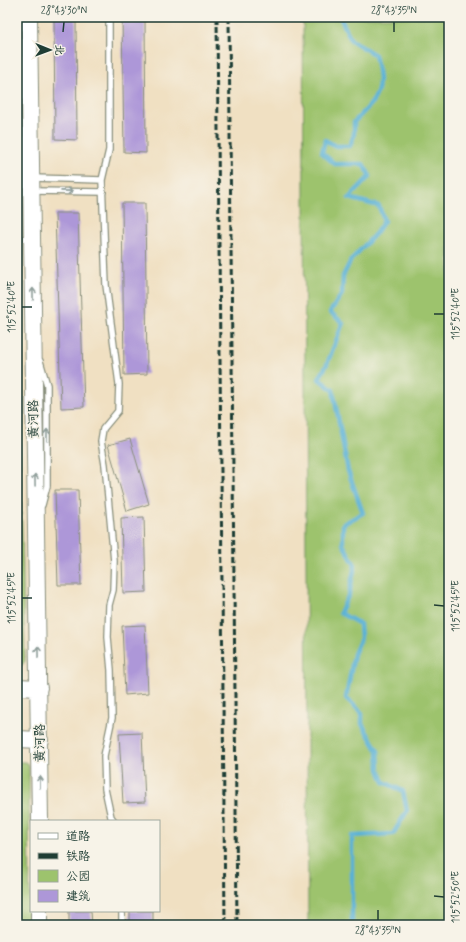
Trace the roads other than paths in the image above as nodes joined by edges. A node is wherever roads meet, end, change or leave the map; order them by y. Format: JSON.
{"nodes":[{"id":1,"x":29,"y":17,"type":"edge"},
{"id":2,"x":109,"y":17,"type":"edge"},
{"id":3,"x":102,"y":180,"type":"junction"},
{"id":4,"x":32,"y":184,"type":"junction"},
{"id":5,"x":103,"y":192,"type":"junction"},
{"id":6,"x":17,"y":687,"type":"edge"},
{"id":7,"x":39,"y":688,"type":"junction"},
{"id":8,"x":17,"y":739,"type":"edge"},
{"id":9,"x":40,"y":740,"type":"junction"},
{"id":10,"x":40,"y":820,"type":"edge"},
{"id":11,"x":113,"y":820,"type":"edge"},
{"id":12,"x":39,"y":912,"type":"edge"},
{"id":13,"x":122,"y":912,"type":"edge"},
{"id":14,"x":39,"y":925,"type":"edge"},
{"id":15,"x":122,"y":925,"type":"edge"}],
"edges":[{"from":1,"to":4,"type":"main road","name":"黄河路"},
{"from":2,"to":3,"type":"lane"},
{"from":3,"to":4,"type":"lane"},
{"from":3,"to":5,"type":"lane"},
{"from":4,"to":5,"type":"lane","one_way":true},
{"from":7,"to":4,"type":"main road","name":"黄河路","one_way":true},
{"from":5,"to":11,"type":"lane"},
{"from":6,"to":7,"type":"main road"},
{"from":7,"to":9,"type":"main road","name":"黄河路"},
{"from":8,"to":9,"type":"main road"},
{"from":10,"to":9,"type":"main road","name":"黄河路","one_way":true},
{"from":12,"to":14,"type":"main road"},
{"from":13,"to":15,"type":"lane"}]}
